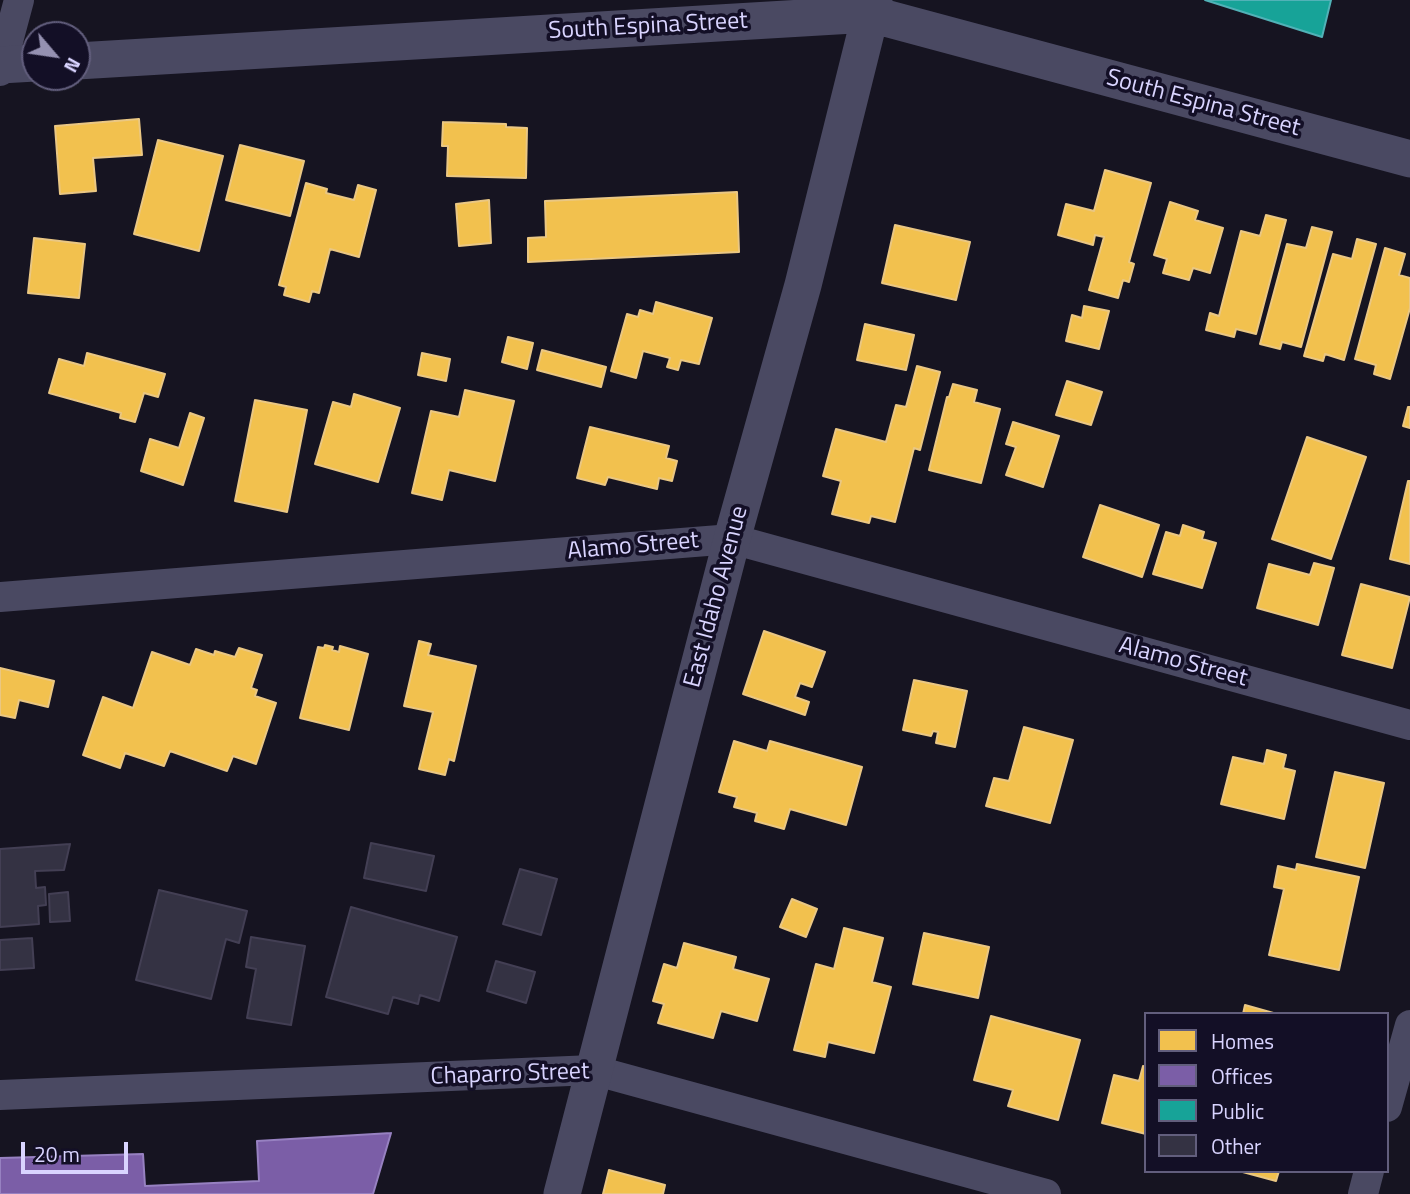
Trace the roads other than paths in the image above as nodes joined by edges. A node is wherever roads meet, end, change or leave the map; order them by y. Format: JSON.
{"nodes":[{"id":1,"x":19,"y":0,"type":"edge"},
{"id":2,"x":872,"y":7,"type":"edge"},
{"id":3,"x":91,"y":60,"type":"edge"},
{"id":4,"x":9,"y":66,"type":"edge"},
{"id":5,"x":1410,"y":159,"type":"edge"},
{"id":6,"x":732,"y":539,"type":"junction"},
{"id":7,"x":0,"y":597,"type":"edge"},
{"id":8,"x":1410,"y":725,"type":"edge"},
{"id":9,"x":1410,"y":1025,"type":"edge"},
{"id":10,"x":593,"y":1070,"type":"junction"},
{"id":11,"x":0,"y":1094,"type":"edge"},
{"id":12,"x":1389,"y":1100,"type":"edge"},
{"id":13,"x":1368,"y":1173,"type":"edge"},
{"id":14,"x":562,"y":1194,"type":"edge"},
{"id":15,"x":1046,"y":1194,"type":"edge"},
{"id":16,"x":1363,"y":1194,"type":"edge"}],
"edges":[{"from":1,"to":4,"type":"street"},
{"from":2,"to":3,"type":"street","name":"South Espina Street"},
{"from":2,"to":5,"type":"street","name":"South Espina Street"},
{"from":2,"to":6,"type":"street","name":"East Idaho Avenue"},
{"from":6,"to":7,"type":"street","name":"Alamo Street"},
{"from":6,"to":8,"type":"street","name":"Alamo Street"},
{"from":6,"to":10,"type":"street","name":"East Idaho Avenue"},
{"from":9,"to":12,"type":"street"},
{"from":10,"to":11,"type":"street","name":"Chaparro Street"},
{"from":10,"to":14,"type":"street","name":"East Idaho Avenue"},
{"from":10,"to":15,"type":"street","name":"Chaparro Street"},
{"from":13,"to":16,"type":"street"}]}
